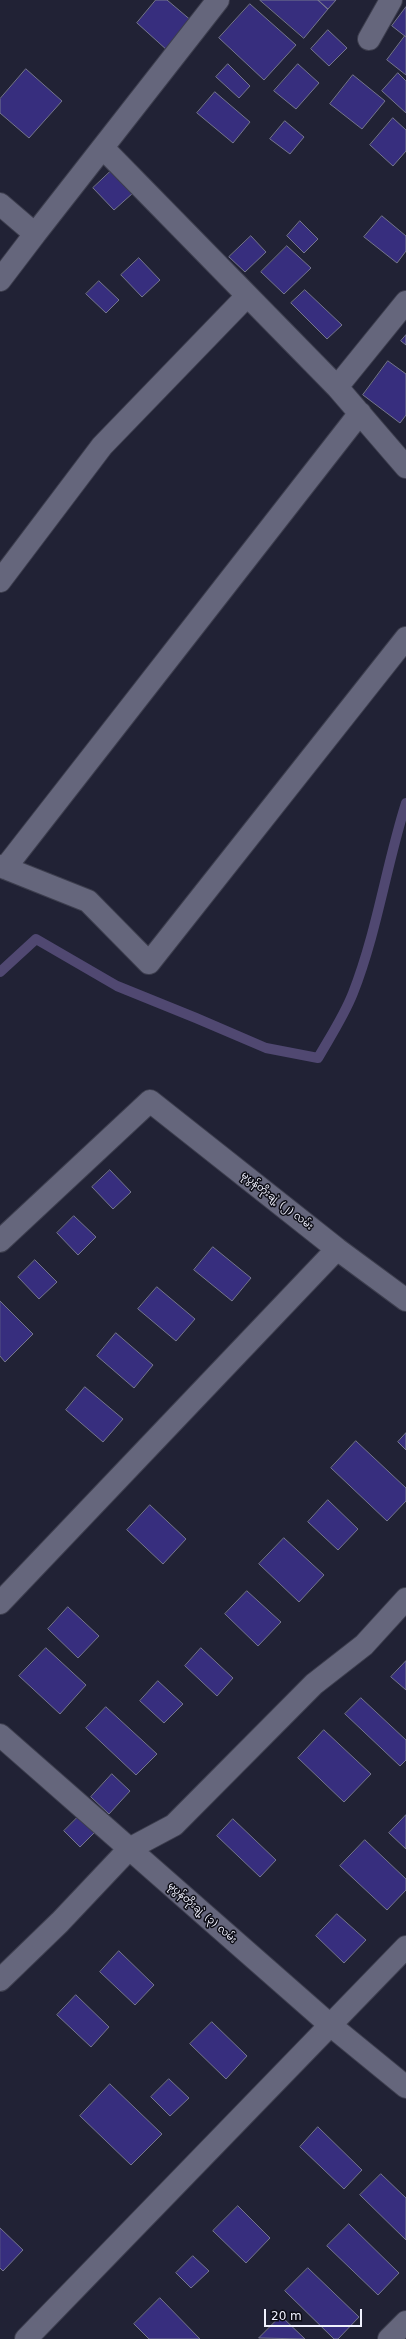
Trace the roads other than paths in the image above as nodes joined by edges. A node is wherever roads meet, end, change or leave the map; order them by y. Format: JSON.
{"nodes":[{"id":1,"x":218,"y":0,"type":"edge"},
{"id":2,"x":391,"y":0,"type":"edge"},
{"id":3,"x":369,"y":39,"type":"dead end"},
{"id":4,"x":103,"y":148,"type":"junction"},
{"id":5,"x":0,"y":204,"type":"edge"},
{"id":6,"x":35,"y":234,"type":"junction"},
{"id":7,"x":0,"y":280,"type":"edge"},
{"id":8,"x":247,"y":296,"type":"junction"},
{"id":9,"x":406,"y":302,"type":"edge"},
{"id":10,"x":337,"y":387,"type":"junction"},
{"id":11,"x":360,"y":413,"type":"junction"},
{"id":12,"x":406,"y":467,"type":"edge"},
{"id":13,"x":0,"y":581,"type":"edge"},
{"id":14,"x":406,"y":638,"type":"edge"},
{"id":15,"x":3,"y":867,"type":"edge"},
{"id":16,"x":0,"y":1241,"type":"edge"},
{"id":17,"x":337,"y":1249,"type":"junction"},
{"id":18,"x":406,"y":1300,"type":"edge"},
{"id":19,"x":406,"y":1599,"type":"edge"},
{"id":20,"x":0,"y":1603,"type":"edge"},
{"id":21,"x":0,"y":1735,"type":"edge"},
{"id":22,"x":129,"y":1849,"type":"junction"},
{"id":23,"x":406,"y":1947,"type":"edge"},
{"id":24,"x":0,"y":1980,"type":"edge"},
{"id":25,"x":329,"y":2024,"type":"junction"},
{"id":26,"x":406,"y":2087,"type":"edge"},
{"id":27,"x":406,"y":2322,"type":"edge"},
{"id":28,"x":26,"y":2339,"type":"edge"},
{"id":29,"x":389,"y":2339,"type":"edge"}],
"edges":[{"from":1,"to":4,"type":"street"},
{"from":2,"to":3,"type":"street"},
{"from":4,"to":6,"type":"street"},
{"from":4,"to":8,"type":"street"},
{"from":5,"to":6,"type":"street"},
{"from":6,"to":7,"type":"street"},
{"from":8,"to":10,"type":"street"},
{"from":8,"to":13,"type":"street"},
{"from":9,"to":10,"type":"street"},
{"from":10,"to":11,"type":"street"},
{"from":11,"to":12,"type":"street"},
{"from":11,"to":15,"type":"street"},
{"from":14,"to":15,"type":"street"},
{"from":16,"to":17,"type":"street","name":"မုပွန်တိုးချဲ့ (၂) လမ်း"},
{"from":17,"to":18,"type":"street","name":"မုပွန်တိုးချဲ့ (၂) လမ်း"},
{"from":17,"to":20,"type":"street"},
{"from":19,"to":22,"type":"street"},
{"from":21,"to":22,"type":"street","name":"မုပွန်တိုးချဲ့ (၃) လမ်း"},
{"from":22,"to":24,"type":"street"},
{"from":22,"to":25,"type":"street","name":"မုပွန်တိုးချဲ့ (၃) လမ်း"},
{"from":23,"to":25,"type":"street"},
{"from":25,"to":26,"type":"street","name":"မုပွန်တိုးချဲ့ (၃) လမ်း"},
{"from":25,"to":28,"type":"street"},
{"from":27,"to":29,"type":"street"}]}
